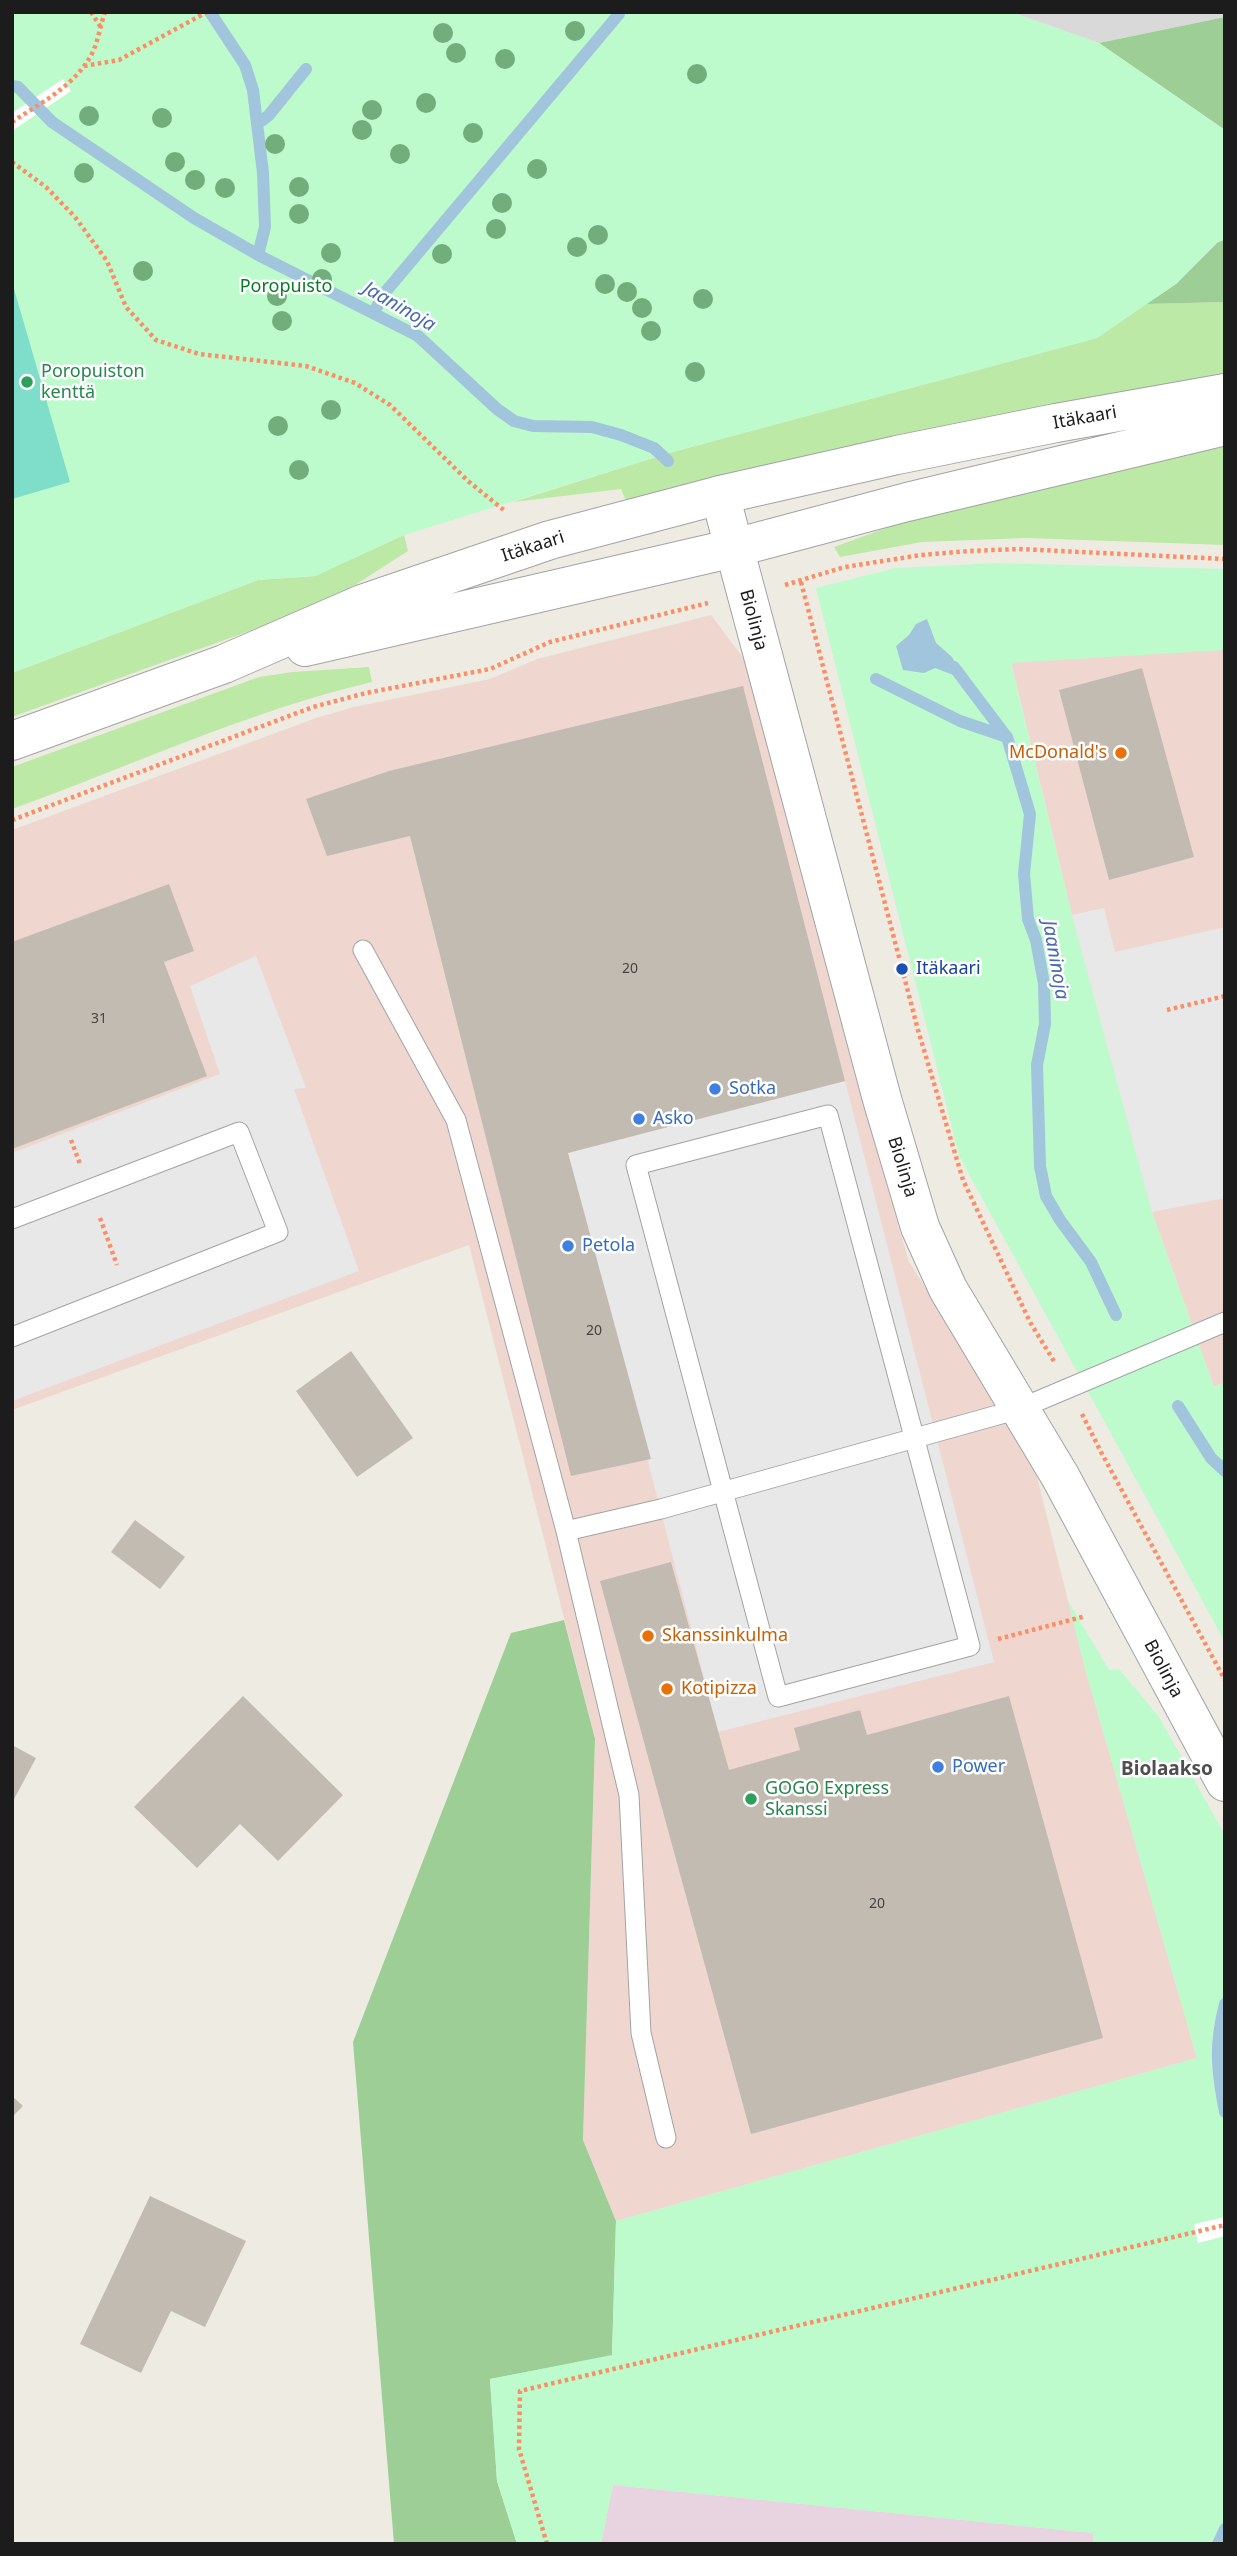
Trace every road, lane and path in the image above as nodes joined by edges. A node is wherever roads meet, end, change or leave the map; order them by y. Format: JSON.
{"nodes":[{"id":1,"x":91,"y":12,"type":"edge"},
{"id":2,"x":105,"y":12,"type":"edge"},
{"id":3,"x":207,"y":12,"type":"edge"},
{"id":4,"x":100,"y":27,"type":"junction"},
{"id":5,"x":84,"y":66,"type":"junction"},
{"id":6,"x":12,"y":122,"type":"edge"},
{"id":7,"x":12,"y":162,"type":"edge"},
{"id":8,"x":1225,"y":393,"type":"edge"},
{"id":9,"x":1225,"y":426,"type":"edge"},
{"id":10,"x":720,"y":495,"type":"junction"},
{"id":11,"x":505,"y":511,"type":"dead end"},
{"id":12,"x":734,"y":548,"type":"junction"},
{"id":13,"x":1225,"y":559,"type":"edge"},
{"id":14,"x":802,"y":582,"type":"junction"},
{"id":15,"x":746,"y":594,"type":"junction"},
{"id":16,"x":224,"y":664,"type":"junction"},
{"id":17,"x":12,"y":741,"type":"edge"},
{"id":18,"x":12,"y":820,"type":"edge"},
{"id":19,"x":362,"y":950,"type":"dead end"},
{"id":20,"x":1225,"y":996,"type":"edge"},
{"id":21,"x":1167,"y":1010,"type":"dead end"},
{"id":22,"x":918,"y":1030,"type":"dead end"},
{"id":23,"x":71,"y":1140,"type":"dead end"},
{"id":24,"x":89,"y":1190,"type":"junction"},
{"id":25,"x":12,"y":1219,"type":"edge"},
{"id":26,"x":127,"y":1292,"type":"junction"},
{"id":27,"x":1225,"y":1322,"type":"edge"},
{"id":28,"x":12,"y":1337,"type":"edge"},
{"id":29,"x":1019,"y":1409,"type":"junction"},
{"id":30,"x":915,"y":1439,"type":"junction"},
{"id":31,"x":723,"y":1492,"type":"junction"},
{"id":32,"x":566,"y":1531,"type":"junction"},
{"id":33,"x":1086,"y":1616,"type":"dead end"},
{"id":34,"x":970,"y":1646,"type":"junction"},
{"id":35,"x":1225,"y":1782,"type":"edge"},
{"id":36,"x":666,"y":2138,"type":"dead end"},
{"id":37,"x":1225,"y":2225,"type":"edge"},
{"id":38,"x":547,"y":2544,"type":"edge"}],
"edges":[{"from":1,"to":4,"type":"path"},
{"from":2,"to":4,"type":"path"},
{"from":3,"to":5,"type":"path"},
{"from":4,"to":5,"type":"path"},
{"from":5,"to":6,"type":"path"},
{"from":7,"to":11,"type":"path"},
{"from":8,"to":10,"type":"street","name":"Itäkaari"},
{"from":9,"to":12,"type":"street","name":"Itäkaari"},
{"from":10,"to":12,"type":"street","name":"Biolinja"},
{"from":10,"to":16,"type":"street","name":"Itäkaari"},
{"from":12,"to":15,"type":"street","name":"Biolinja"},
{"from":12,"to":16,"type":"street","name":"Itäkaari"},
{"from":13,"to":14,"type":"path"},
{"from":14,"to":15,"type":"path"},
{"from":14,"to":22,"type":"path"},
{"from":15,"to":18,"type":"path"},
{"from":15,"to":29,"type":"street","name":"Biolinja"},
{"from":16,"to":17,"type":"street","name":"Itäkaari"},
{"from":19,"to":32,"type":"lane"},
{"from":20,"to":21,"type":"path"},
{"from":23,"to":24,"type":"path"},
{"from":24,"to":25,"type":"lane"},
{"from":24,"to":26,"type":"path"},
{"from":24,"to":26,"type":"lane"},
{"from":26,"to":28,"type":"lane"},
{"from":27,"to":29,"type":"lane"},
{"from":29,"to":30,"type":"lane"},
{"from":29,"to":35,"type":"street","name":"Biolinja"},
{"from":30,"to":31,"type":"lane"},
{"from":30,"to":31,"type":"lane"},
{"from":30,"to":34,"type":"lane"},
{"from":31,"to":32,"type":"lane"},
{"from":31,"to":34,"type":"lane"},
{"from":32,"to":36,"type":"lane"},
{"from":33,"to":34,"type":"path"},
{"from":37,"to":38,"type":"path"}]}
